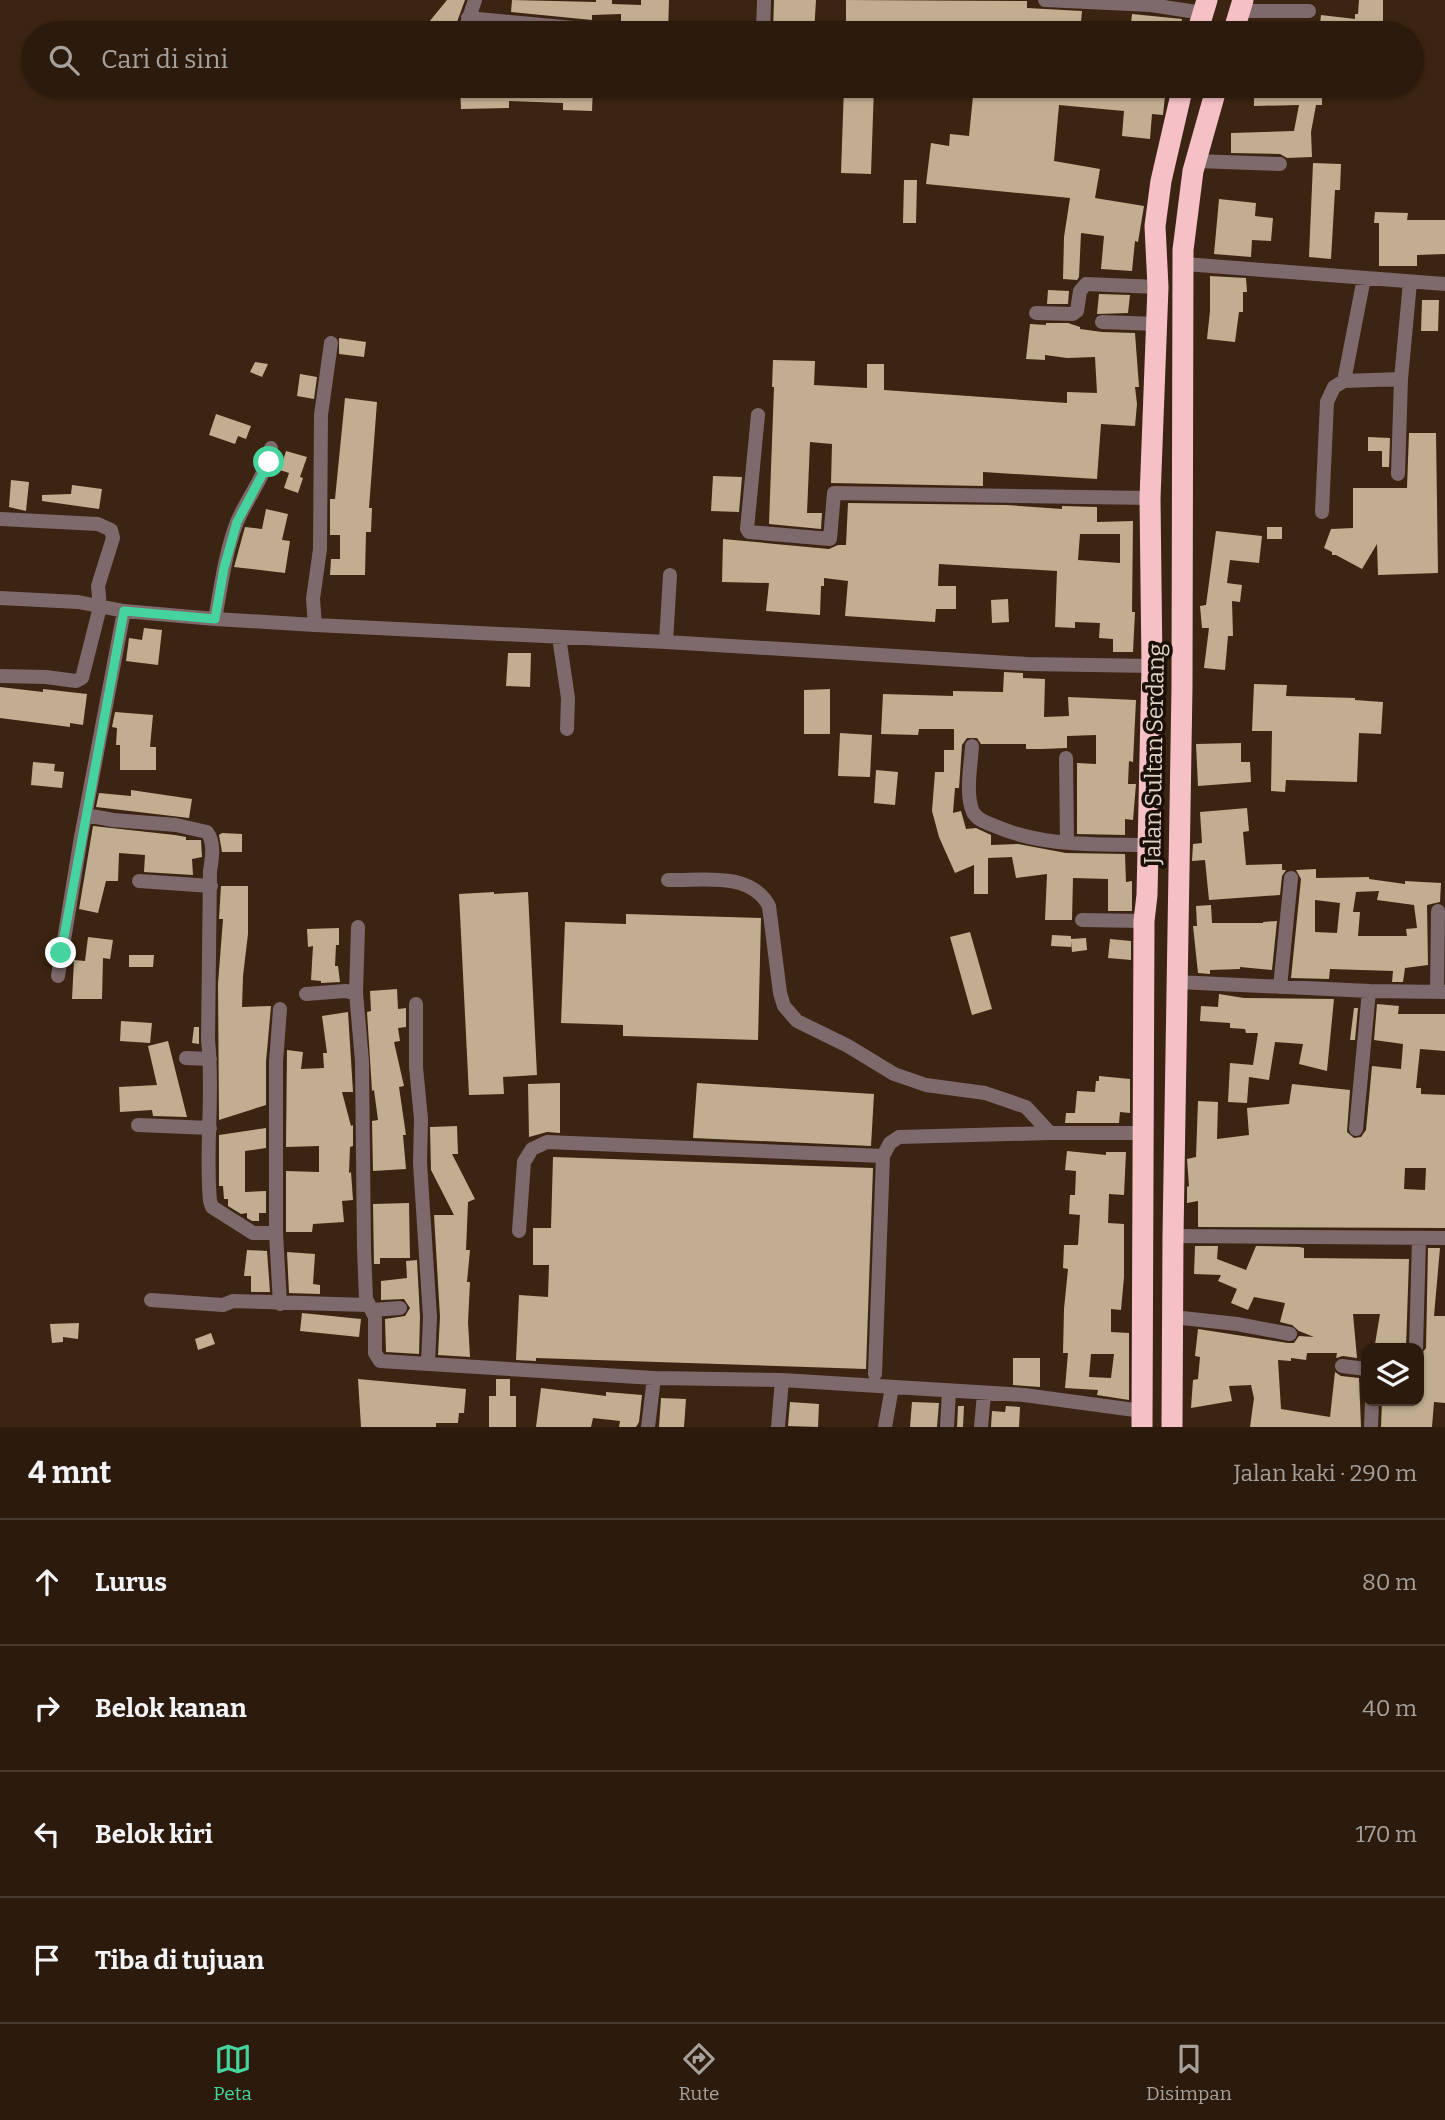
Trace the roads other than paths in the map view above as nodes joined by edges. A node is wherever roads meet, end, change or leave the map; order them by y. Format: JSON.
{"nodes":[{"id":1,"x":475,"y":0,"type":"edge"},
{"id":2,"x":764,"y":0,"type":"edge"},
{"id":3,"x":1045,"y":0,"type":"edge"},
{"id":4,"x":1242,"y":6,"type":"edge"},
{"id":5,"x":1309,"y":11,"type":"dead end"},
{"id":6,"x":1202,"y":16,"type":"edge"},
{"id":7,"x":468,"y":18,"type":"junction"},
{"id":8,"x":467,"y":21,"type":"edge"},
{"id":9,"x":500,"y":21,"type":"edge"},
{"id":10,"x":763,"y":21,"type":"edge"},
{"id":11,"x":1180,"y":98,"type":"edge"},
{"id":12,"x":1214,"y":98,"type":"edge"},
{"id":13,"x":1196,"y":161,"type":"junction"},
{"id":14,"x":1280,"y":164,"type":"dead end"},
{"id":15,"x":1185,"y":264,"type":"junction"},
{"id":16,"x":1364,"y":278,"type":"junction"},
{"id":17,"x":1410,"y":282,"type":"junction"},
{"id":18,"x":1445,"y":284,"type":"edge"},
{"id":19,"x":1158,"y":287,"type":"junction"},
{"id":20,"x":1036,"y":313,"type":"dead end"},
{"id":21,"x":1102,"y":322,"type":"dead end"},
{"id":22,"x":1157,"y":324,"type":"junction"},
{"id":23,"x":331,"y":343,"type":"dead end"},
{"id":24,"x":1401,"y":379,"type":"junction"},
{"id":25,"x":1344,"y":380,"type":"junction"},
{"id":26,"x":758,"y":415,"type":"dead end"},
{"id":27,"x":271,"y":448,"type":"dead end"},
{"id":28,"x":1398,"y":474,"type":"dead end"},
{"id":29,"x":1150,"y":498,"type":"junction"},
{"id":30,"x":1322,"y":512,"type":"dead end"},
{"id":31,"x":0,"y":519,"type":"edge"},
{"id":32,"x":670,"y":575,"type":"dead end"},
{"id":33,"x":0,"y":598,"type":"edge"},
{"id":34,"x":100,"y":607,"type":"junction"},
{"id":35,"x":124,"y":611,"type":"junction"},
{"id":36,"x":215,"y":619,"type":"junction"},
{"id":37,"x":316,"y":625,"type":"junction"},
{"id":38,"x":559,"y":637,"type":"junction"},
{"id":39,"x":666,"y":642,"type":"junction"},
{"id":40,"x":1152,"y":666,"type":"junction"},
{"id":41,"x":0,"y":676,"type":"edge"},
{"id":42,"x":567,"y":729,"type":"dead end"},
{"id":43,"x":972,"y":746,"type":"dead end"},
{"id":44,"x":1066,"y":758,"type":"dead end"},
{"id":45,"x":86,"y":815,"type":"junction"},
{"id":46,"x":1067,"y":843,"type":"junction"},
{"id":47,"x":1146,"y":845,"type":"junction"},
{"id":48,"x":1291,"y":878,"type":"dead end"},
{"id":49,"x":668,"y":880,"type":"dead end"},
{"id":50,"x":139,"y":881,"type":"dead end"},
{"id":51,"x":211,"y":886,"type":"junction"},
{"id":52,"x":1438,"y":911,"type":"dead end"},
{"id":53,"x":1082,"y":920,"type":"dead end"},
{"id":54,"x":1144,"y":921,"type":"junction"},
{"id":55,"x":358,"y":927,"type":"dead end"},
{"id":56,"x":58,"y":976,"type":"dead end"},
{"id":57,"x":1177,"y":982,"type":"junction"},
{"id":58,"x":1280,"y":987,"type":"junction"},
{"id":59,"x":1369,"y":991,"type":"junction"},
{"id":60,"x":1441,"y":992,"type":"edge"},
{"id":61,"x":356,"y":993,"type":"junction"},
{"id":62,"x":306,"y":994,"type":"dead end"},
{"id":63,"x":416,"y":1004,"type":"dead end"},
{"id":64,"x":279,"y":1009,"type":"dead end"},
{"id":65,"x":186,"y":1058,"type":"dead end"},
{"id":66,"x":210,"y":1059,"type":"junction"},
{"id":67,"x":138,"y":1125,"type":"dead end"},
{"id":68,"x":210,"y":1128,"type":"junction"},
{"id":69,"x":1356,"y":1129,"type":"dead end"},
{"id":70,"x":1050,"y":1133,"type":"junction"},
{"id":71,"x":1144,"y":1133,"type":"junction"},
{"id":72,"x":1175,"y":1134,"type":"junction"},
{"id":73,"x":883,"y":1156,"type":"junction"},
{"id":74,"x":519,"y":1231,"type":"dead end"},
{"id":75,"x":276,"y":1233,"type":"junction"},
{"id":76,"x":1173,"y":1236,"type":"junction"},
{"id":77,"x":1445,"y":1238,"type":"edge"},
{"id":78,"x":1419,"y":1239,"type":"junction"},
{"id":79,"x":151,"y":1300,"type":"dead end"},
{"id":80,"x":280,"y":1304,"type":"junction"},
{"id":81,"x":370,"y":1307,"type":"junction"},
{"id":82,"x":400,"y":1308,"type":"dead end"},
{"id":83,"x":1172,"y":1317,"type":"junction"},
{"id":84,"x":1290,"y":1334,"type":"dead end"},
{"id":85,"x":1416,"y":1343,"type":"edge"},
{"id":86,"x":428,"y":1364,"type":"junction"},
{"id":87,"x":1342,"y":1366,"type":"dead end"},
{"id":88,"x":1361,"y":1368,"type":"edge"},
{"id":89,"x":875,"y":1374,"type":"dead end"},
{"id":90,"x":654,"y":1378,"type":"junction"},
{"id":91,"x":782,"y":1380,"type":"junction"},
{"id":92,"x":892,"y":1387,"type":"junction"},
{"id":93,"x":949,"y":1391,"type":"junction"},
{"id":94,"x":984,"y":1394,"type":"junction"},
{"id":95,"x":1372,"y":1406,"type":"edge"},
{"id":96,"x":1142,"y":1419,"type":"edge"},
{"id":97,"x":648,"y":1427,"type":"edge"},
{"id":98,"x":778,"y":1427,"type":"edge"},
{"id":99,"x":884,"y":1427,"type":"edge"},
{"id":100,"x":947,"y":1427,"type":"edge"},
{"id":101,"x":981,"y":1427,"type":"edge"},
{"id":102,"x":1172,"y":1427,"type":"edge"},
{"id":103,"x":1371,"y":1427,"type":"edge"}],
"edges":[{"from":1,"to":7,"type":"street"},
{"from":2,"to":10,"type":"street"},
{"from":3,"to":6,"type":"street"},
{"from":4,"to":5,"type":"street"},
{"from":7,"to":8,"type":"street"},
{"from":7,"to":9,"type":"street"},
{"from":11,"to":19,"type":"highway","name":"Jalan Sultan Serdang"},
{"from":12,"to":13,"type":"highway","name":"Jalan Sultan Serdang"},
{"from":13,"to":14,"type":"street"},
{"from":13,"to":15,"type":"highway","name":"Jalan Sultan Serdang"},
{"from":15,"to":16,"type":"street"},
{"from":15,"to":57,"type":"highway","name":"Jalan Sultan Serdang"},
{"from":16,"to":17,"type":"street"},
{"from":16,"to":25,"type":"street"},
{"from":17,"to":18,"type":"street"},
{"from":17,"to":24,"type":"street"},
{"from":19,"to":20,"type":"street"},
{"from":19,"to":22,"type":"highway","name":"Jalan Sultan Serdang"},
{"from":21,"to":22,"type":"street"},
{"from":22,"to":29,"type":"highway","name":"Jalan Sultan Serdang"},
{"from":23,"to":37,"type":"street"},
{"from":24,"to":25,"type":"street"},
{"from":24,"to":28,"type":"street"},
{"from":25,"to":30,"type":"street"},
{"from":26,"to":29,"type":"street"},
{"from":27,"to":36,"type":"street"},
{"from":29,"to":40,"type":"highway","name":"Jalan Sultan Serdang"},
{"from":31,"to":34,"type":"street"},
{"from":32,"to":39,"type":"street"},
{"from":33,"to":34,"type":"street"},
{"from":34,"to":35,"type":"street"},
{"from":34,"to":41,"type":"street"},
{"from":35,"to":36,"type":"street"},
{"from":35,"to":45,"type":"street"},
{"from":36,"to":37,"type":"street"},
{"from":37,"to":38,"type":"street"},
{"from":38,"to":39,"type":"street"},
{"from":38,"to":42,"type":"street"},
{"from":39,"to":40,"type":"street"},
{"from":40,"to":47,"type":"highway","name":"Jalan Sultan Serdang"},
{"from":43,"to":46,"type":"street"},
{"from":44,"to":46,"type":"street"},
{"from":45,"to":51,"type":"street"},
{"from":45,"to":56,"type":"street"},
{"from":46,"to":47,"type":"street"},
{"from":47,"to":54,"type":"highway","name":"Jalan Sultan Serdang"},
{"from":48,"to":58,"type":"street"},
{"from":49,"to":70,"type":"street"},
{"from":50,"to":51,"type":"street"},
{"from":51,"to":66,"type":"street"},
{"from":52,"to":60,"type":"street"},
{"from":53,"to":54,"type":"street"},
{"from":54,"to":71,"type":"highway","name":"Jalan Sultan Serdang"},
{"from":55,"to":61,"type":"street"},
{"from":57,"to":58,"type":"street"},
{"from":57,"to":72,"type":"highway","name":"Jalan Sultan Serdang"},
{"from":58,"to":59,"type":"street"},
{"from":59,"to":60,"type":"street"},
{"from":59,"to":69,"type":"street"},
{"from":61,"to":62,"type":"street"},
{"from":61,"to":81,"type":"street"},
{"from":63,"to":86,"type":"street"},
{"from":64,"to":75,"type":"street"},
{"from":65,"to":66,"type":"street"},
{"from":66,"to":68,"type":"street"},
{"from":67,"to":68,"type":"street"},
{"from":68,"to":75,"type":"street"},
{"from":70,"to":71,"type":"street"},
{"from":70,"to":73,"type":"street"},
{"from":71,"to":72,"type":"highway"},
{"from":71,"to":96,"type":"highway","name":"Jalan Sultan Serdang"},
{"from":72,"to":76,"type":"highway","name":"Jalan Sultan Serdang"},
{"from":73,"to":74,"type":"street"},
{"from":73,"to":89,"type":"street"},
{"from":75,"to":80,"type":"street"},
{"from":76,"to":78,"type":"street"},
{"from":76,"to":83,"type":"highway","name":"Jalan Sultan Serdang"},
{"from":77,"to":78,"type":"street"},
{"from":78,"to":85,"type":"street"},
{"from":79,"to":80,"type":"street"},
{"from":80,"to":81,"type":"street"},
{"from":81,"to":82,"type":"street"},
{"from":81,"to":86,"type":"street"},
{"from":83,"to":84,"type":"street"},
{"from":83,"to":102,"type":"highway","name":"Jalan Sultan Serdang"},
{"from":86,"to":90,"type":"street"},
{"from":87,"to":88,"type":"street"},
{"from":90,"to":91,"type":"street"},
{"from":90,"to":97,"type":"street"},
{"from":91,"to":92,"type":"street"},
{"from":91,"to":98,"type":"street"},
{"from":92,"to":93,"type":"street"},
{"from":92,"to":99,"type":"street"},
{"from":93,"to":94,"type":"street"},
{"from":93,"to":100,"type":"street"},
{"from":94,"to":96,"type":"street"},
{"from":94,"to":101,"type":"street"},
{"from":95,"to":103,"type":"street"}]}
